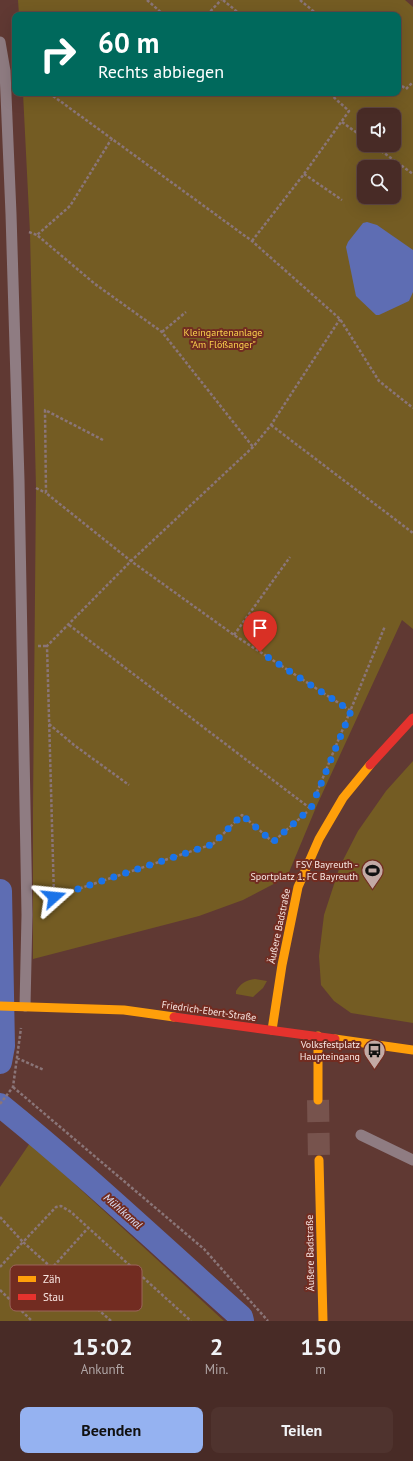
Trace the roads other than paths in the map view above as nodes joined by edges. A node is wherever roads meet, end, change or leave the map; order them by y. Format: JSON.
{"nodes":[{"id":1,"x":0,"y":42,"type":"edge"},
{"id":2,"x":413,"y":718,"type":"edge"},
{"id":3,"x":0,"y":1006,"type":"edge"},
{"id":4,"x":19,"y":1006,"type":"junction"},
{"id":5,"x":272,"y":1030,"type":"junction"},
{"id":6,"x":318,"y":1036,"type":"junction"},
{"id":7,"x":413,"y":1050,"type":"edge"},
{"id":8,"x":318,"y":1100,"type":"tunnel mouth"},
{"id":9,"x":361,"y":1135,"type":"dead end"},
{"id":10,"x":319,"y":1160,"type":"tunnel mouth"},
{"id":11,"x":413,"y":1160,"type":"edge"},
{"id":12,"x":323,"y":1321,"type":"edge"}],
"edges":[{"from":1,"to":4,"type":"lane"},
{"from":2,"to":5,"type":"street","name":"Äußere Badstraße"},
{"from":3,"to":4,"type":"street","name":"Friedrich-Ebert-Straße"},
{"from":4,"to":5,"type":"street","name":"Friedrich-Ebert-Straße"},
{"from":5,"to":6,"type":"street","name":"Friedrich-Ebert-Straße"},
{"from":6,"to":7,"type":"street","name":"Friedrich-Ebert-Straße"},
{"from":6,"to":8,"type":"street"},
{"from":9,"to":11,"type":"lane"},
{"from":10,"to":12,"type":"street","name":"Äußere Badstraße"}]}
